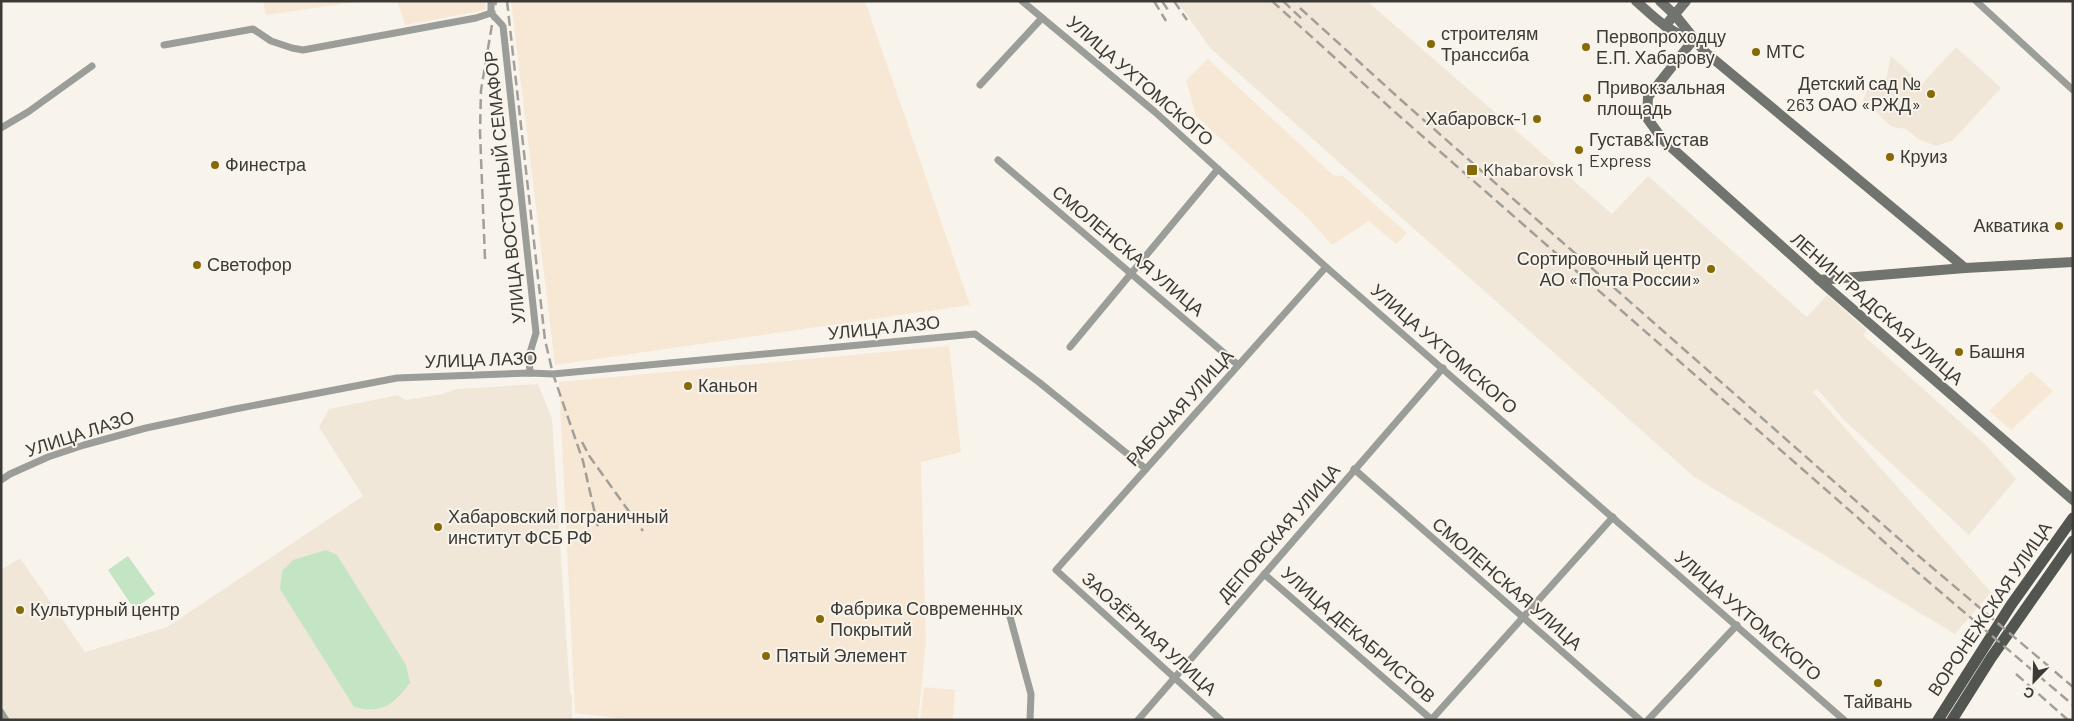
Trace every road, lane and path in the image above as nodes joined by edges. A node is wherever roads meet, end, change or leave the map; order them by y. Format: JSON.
{"nodes":[{"id":1,"x":491,"y":1,"type":"edge"},
{"id":2,"x":1022,"y":1,"type":"edge"},
{"id":3,"x":1636,"y":1,"type":"edge"},
{"id":4,"x":1660,"y":1,"type":"edge"},
{"id":5,"x":1686,"y":1,"type":"edge"},
{"id":6,"x":1976,"y":1,"type":"edge"},
{"id":7,"x":492,"y":13,"type":"junction"},
{"id":8,"x":1676,"y":15,"type":"junction"},
{"id":9,"x":1042,"y":18,"type":"junction"},
{"id":10,"x":1665,"y":26,"type":"junction"},
{"id":11,"x":1694,"y":39,"type":"junction"},
{"id":12,"x":164,"y":45,"type":"dead end"},
{"id":13,"x":92,"y":66,"type":"dead end"},
{"id":14,"x":980,"y":85,"type":"dead end"},
{"id":15,"x":2073,"y":90,"type":"edge"},
{"id":16,"x":1,"y":128,"type":"edge"},
{"id":17,"x":998,"y":160,"type":"dead end"},
{"id":18,"x":1218,"y":169,"type":"junction"},
{"id":19,"x":2073,"y":262,"type":"edge"},
{"id":20,"x":1326,"y":267,"type":"junction"},
{"id":21,"x":1965,"y":268,"type":"junction"},
{"id":22,"x":1132,"y":274,"type":"junction"},
{"id":23,"x":1820,"y":280,"type":"junction"},
{"id":24,"x":1070,"y":347,"type":"dead end"},
{"id":25,"x":1238,"y":365,"type":"junction"},
{"id":26,"x":1443,"y":368,"type":"junction"},
{"id":27,"x":530,"y":373,"type":"junction"},
{"id":28,"x":1146,"y":469,"type":"junction"},
{"id":29,"x":1354,"y":470,"type":"junction"},
{"id":30,"x":1,"y":480,"type":"edge"},
{"id":31,"x":2073,"y":500,"type":"edge"},
{"id":32,"x":1613,"y":517,"type":"junction"},
{"id":33,"x":2073,"y":518,"type":"edge"},
{"id":34,"x":2073,"y":541,"type":"edge"},
{"id":35,"x":1056,"y":570,"type":"joint"},
{"id":36,"x":1264,"y":574,"type":"junction"},
{"id":37,"x":1009,"y":613,"type":"dead end"},
{"id":38,"x":1523,"y":618,"type":"junction"},
{"id":39,"x":1737,"y":625,"type":"junction"},
{"id":40,"x":1174,"y":677,"type":"junction"},
{"id":41,"x":1,"y":712,"type":"edge"},
{"id":42,"x":6,"y":720,"type":"edge"},
{"id":43,"x":1030,"y":720,"type":"edge"},
{"id":44,"x":1138,"y":720,"type":"edge"},
{"id":45,"x":1221,"y":720,"type":"edge"},
{"id":46,"x":1432,"y":720,"type":"edge"},
{"id":47,"x":1640,"y":720,"type":"edge"},
{"id":48,"x":1648,"y":720,"type":"edge"},
{"id":49,"x":1844,"y":720,"type":"edge"},
{"id":50,"x":1938,"y":720,"type":"edge"},
{"id":51,"x":1952,"y":720,"type":"edge"}],
"edges":[{"from":1,"to":7,"type":"street","name":"УЛИЦА ВОСТОЧНЫЙ СЕМАФОР"},
{"from":2,"to":9,"type":"street","name":"УЛИЦА УХТОМСКОГО"},
{"from":3,"to":10,"type":"street"},
{"from":4,"to":8,"type":"street"},
{"from":5,"to":8,"type":"street"},
{"from":6,"to":15,"type":"street"},
{"from":7,"to":12,"type":"street"},
{"from":7,"to":27,"type":"street","name":"УЛИЦА ВОСТОЧНЫЙ СЕМАФОР"},
{"from":8,"to":10,"type":"street"},
{"from":8,"to":11,"type":"street"},
{"from":9,"to":14,"type":"street"},
{"from":9,"to":18,"type":"street","name":"УЛИЦА УХТОМСКОГО"},
{"from":10,"to":11,"type":"street"},
{"from":11,"to":21,"type":"street"},
{"from":11,"to":23,"type":"street","name":"ЛЕНИНГРАДСКАЯ УЛИЦА"},
{"from":13,"to":16,"type":"street"},
{"from":17,"to":22,"type":"street","name":"СМОЛЕНСКАЯ УЛИЦА"},
{"from":18,"to":20,"type":"street","name":"УЛИЦА УХТОМСКОГО"},
{"from":18,"to":22,"type":"street"},
{"from":19,"to":21,"type":"street"},
{"from":20,"to":25,"type":"street","name":"РАБОЧАЯ УЛИЦА"},
{"from":20,"to":26,"type":"street","name":"УЛИЦА УХТОМСКОГО"},
{"from":21,"to":23,"type":"street"},
{"from":22,"to":24,"type":"street"},
{"from":22,"to":25,"type":"street","name":"СМОЛЕНСКАЯ УЛИЦА"},
{"from":23,"to":31,"type":"street","name":"ЛЕНИНГРАДСКАЯ УЛИЦА"},
{"from":25,"to":28,"type":"street","name":"РАБОЧАЯ УЛИЦА"},
{"from":26,"to":29,"type":"street","name":"ДЕПОВСКАЯ УЛИЦА"},
{"from":26,"to":32,"type":"street","name":"УЛИЦА УХТОМСКОГО"},
{"from":27,"to":28,"type":"street","name":"УЛИЦА ЛАЗО"},
{"from":27,"to":30,"type":"street","name":"УЛИЦА ЛАЗО"},
{"from":28,"to":35,"type":"street","name":"РАБОЧАЯ УЛИЦА"},
{"from":29,"to":36,"type":"street","name":"ДЕПОВСКАЯ УЛИЦА"},
{"from":29,"to":38,"type":"street","name":"СМОЛЕНСКАЯ УЛИЦА"},
{"from":32,"to":38,"type":"street"},
{"from":32,"to":39,"type":"street","name":"УЛИЦА УХТОМСКОГО"},
{"from":33,"to":50,"type":"main road","name":"ВОРОНЕЖСКАЯ УЛИЦА"},
{"from":34,"to":51,"type":"main road","name":"ВОРОНЕЖСКАЯ УЛИЦА"},
{"from":35,"to":40,"type":"street","name":"ЗАОЗЁРНАЯ УЛИЦА"},
{"from":36,"to":40,"type":"street","name":"ДЕПОВСКАЯ УЛИЦА"},
{"from":36,"to":46,"type":"street","name":"УЛИЦА ДЕКАБРИСТОВ"},
{"from":37,"to":43,"type":"street"},
{"from":38,"to":46,"type":"street"},
{"from":38,"to":47,"type":"street","name":"СМОЛЕНСКАЯ УЛИЦА"},
{"from":39,"to":48,"type":"street"},
{"from":39,"to":49,"type":"street","name":"УЛИЦА УХТОМСКОГО"},
{"from":40,"to":44,"type":"street","name":"ДЕПОВСКАЯ УЛИЦА"},
{"from":40,"to":45,"type":"street","name":"ЗАОЗЁРНАЯ УЛИЦА"},
{"from":41,"to":42,"type":"street"}]}
